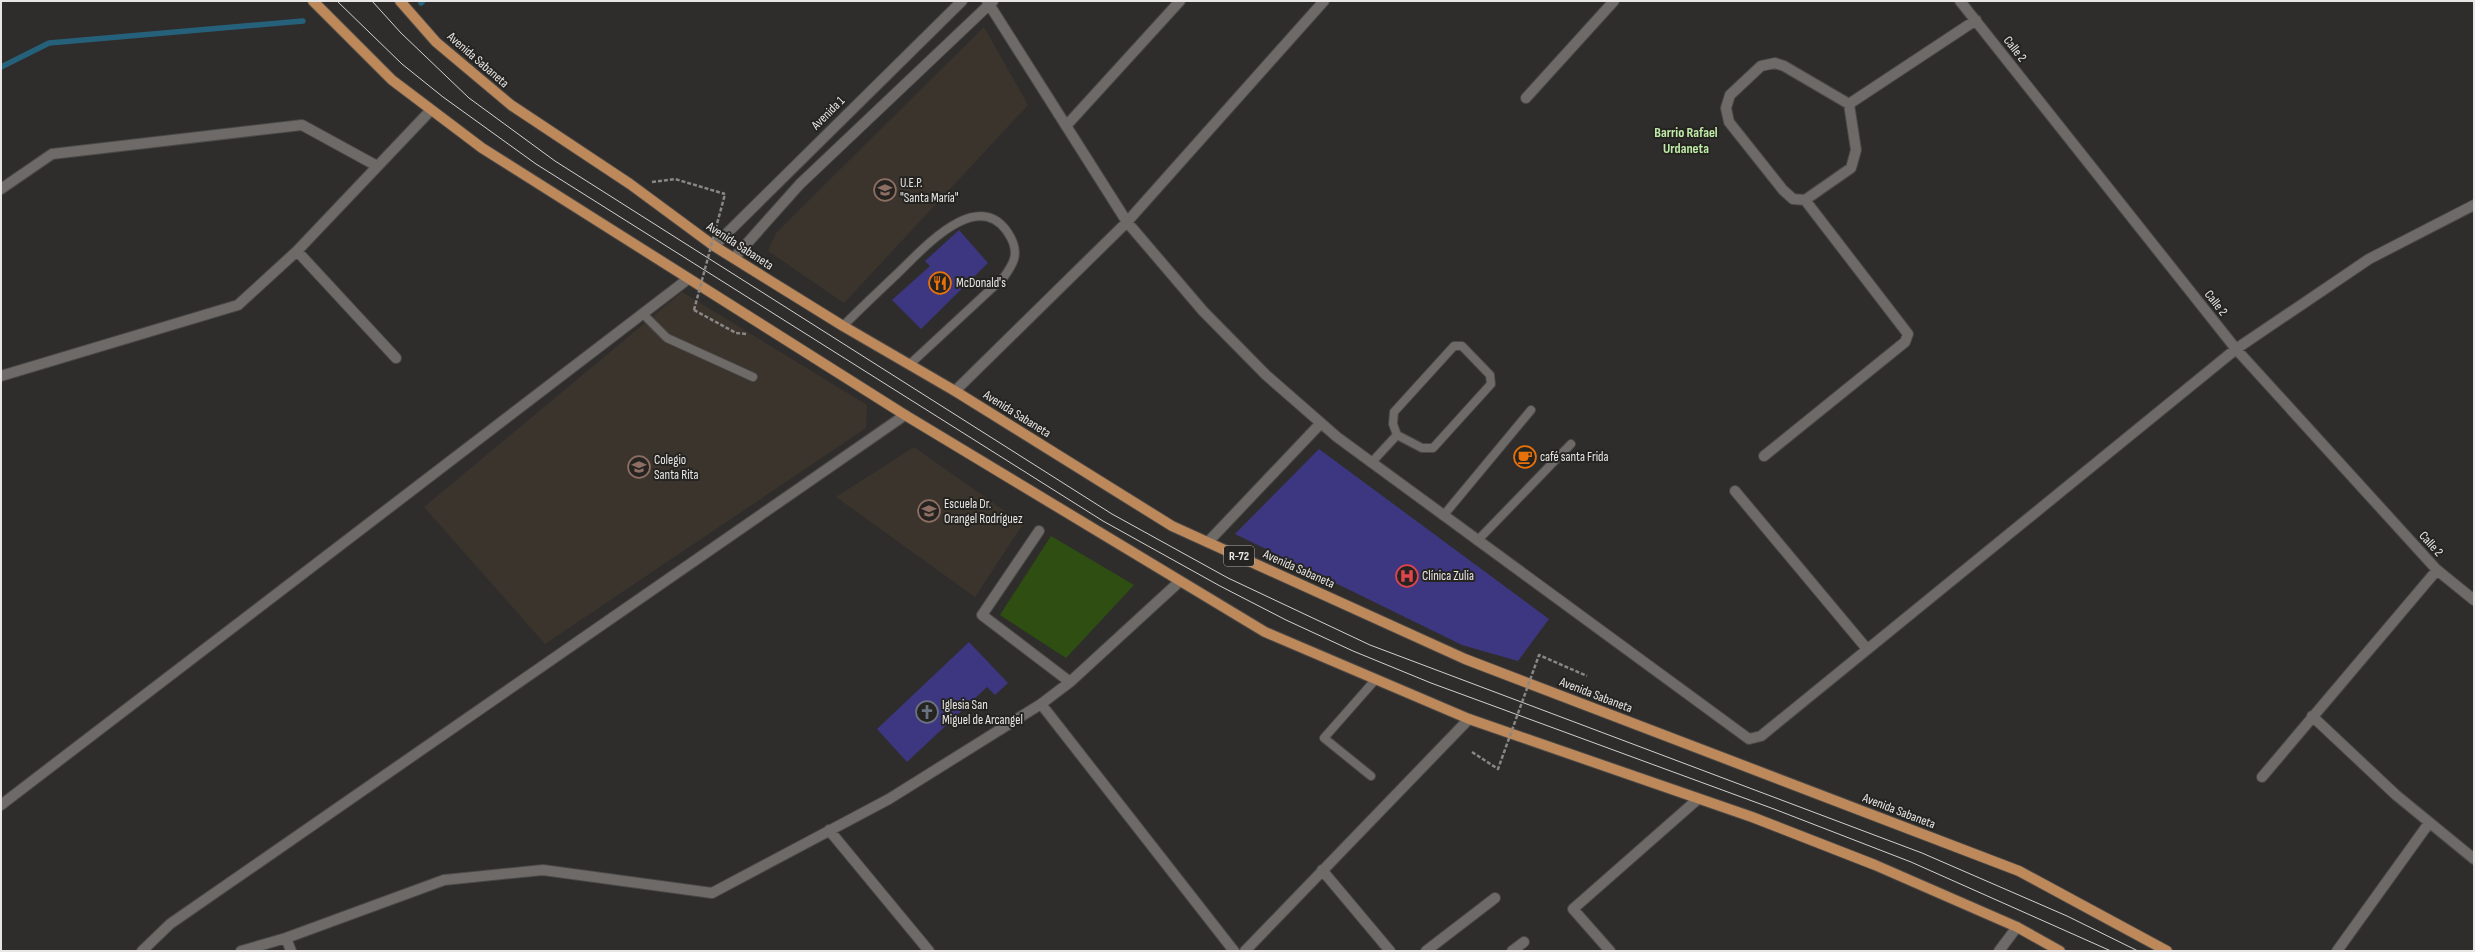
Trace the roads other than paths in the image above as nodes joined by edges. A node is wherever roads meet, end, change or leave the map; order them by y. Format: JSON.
{"nodes":[{"id":1,"x":313,"y":1,"type":"edge"},
{"id":2,"x":400,"y":1,"type":"edge"},
{"id":3,"x":962,"y":1,"type":"edge"},
{"id":4,"x":1180,"y":1,"type":"edge"},
{"id":5,"x":1324,"y":1,"type":"edge"},
{"id":6,"x":1614,"y":1,"type":"edge"},
{"id":7,"x":1960,"y":1,"type":"edge"},
{"id":8,"x":990,"y":2,"type":"edge"},
{"id":9,"x":1976,"y":20,"type":"junction"},
{"id":10,"x":1526,"y":98,"type":"dead end"},
{"id":11,"x":1849,"y":104,"type":"junction"},
{"id":12,"x":431,"y":110,"type":"junction"},
{"id":13,"x":1066,"y":126,"type":"junction"},
{"id":14,"x":377,"y":166,"type":"junction"},
{"id":15,"x":1,"y":189,"type":"edge"},
{"id":16,"x":1805,"y":200,"type":"junction"},
{"id":17,"x":2474,"y":205,"type":"edge"},
{"id":18,"x":1127,"y":222,"type":"junction"},
{"id":19,"x":714,"y":246,"type":"junction"},
{"id":20,"x":297,"y":251,"type":"junction"},
{"id":21,"x":734,"y":258,"type":"junction"},
{"id":22,"x":688,"y":280,"type":"junction"},
{"id":23,"x":644,"y":315,"type":"junction"},
{"id":24,"x":843,"y":326,"type":"junction"},
{"id":25,"x":2236,"y":350,"type":"junction"},
{"id":26,"x":396,"y":358,"type":"dead end"},
{"id":27,"x":909,"y":365,"type":"junction"},
{"id":28,"x":1,"y":376,"type":"edge"},
{"id":29,"x":753,"y":376,"type":"dead end"},
{"id":30,"x":955,"y":391,"type":"junction"},
{"id":31,"x":1531,"y":410,"type":"dead end"},
{"id":32,"x":905,"y":415,"type":"junction"},
{"id":33,"x":1320,"y":424,"type":"junction"},
{"id":34,"x":1398,"y":435,"type":"junction"},
{"id":35,"x":1570,"y":444,"type":"dead end"},
{"id":36,"x":1764,"y":456,"type":"dead end"},
{"id":37,"x":1371,"y":462,"type":"junction"},
{"id":38,"x":1735,"y":491,"type":"dead end"},
{"id":39,"x":1443,"y":516,"type":"junction"},
{"id":40,"x":1039,"y":531,"type":"dead end"},
{"id":41,"x":1477,"y":541,"type":"junction"},
{"id":42,"x":1208,"y":542,"type":"junction"},
{"id":43,"x":2437,"y":570,"type":"junction"},
{"id":44,"x":1179,"y":582,"type":"junction"},
{"id":45,"x":2474,"y":600,"type":"edge"},
{"id":46,"x":1866,"y":648,"type":"junction"},
{"id":47,"x":1376,"y":679,"type":"junction"},
{"id":48,"x":1070,"y":682,"type":"junction"},
{"id":49,"x":1042,"y":704,"type":"junction"},
{"id":50,"x":2312,"y":716,"type":"junction"},
{"id":51,"x":1469,"y":719,"type":"junction"},
{"id":52,"x":1371,"y":776,"type":"dead end"},
{"id":53,"x":2262,"y":777,"type":"dead end"},
{"id":54,"x":1698,"y":799,"type":"junction"},
{"id":55,"x":1,"y":805,"type":"edge"},
{"id":56,"x":2429,"y":823,"type":"junction"},
{"id":57,"x":829,"y":830,"type":"junction"},
{"id":58,"x":2474,"y":859,"type":"edge"},
{"id":59,"x":1322,"y":870,"type":"junction"},
{"id":60,"x":1495,"y":898,"type":"dead end"},
{"id":61,"x":2017,"y":927,"type":"junction"},
{"id":62,"x":286,"y":938,"type":"junction"},
{"id":63,"x":1524,"y":942,"type":"dead end"},
{"id":64,"x":142,"y":951,"type":"edge"},
{"id":65,"x":241,"y":951,"type":"edge"},
{"id":66,"x":291,"y":951,"type":"edge"},
{"id":67,"x":929,"y":951,"type":"edge"},
{"id":68,"x":1234,"y":951,"type":"edge"},
{"id":69,"x":1246,"y":951,"type":"edge"},
{"id":70,"x":1390,"y":951,"type":"edge"},
{"id":71,"x":1426,"y":951,"type":"edge"},
{"id":72,"x":1512,"y":951,"type":"edge"},
{"id":73,"x":1610,"y":951,"type":"edge"},
{"id":74,"x":1999,"y":951,"type":"edge"},
{"id":75,"x":2060,"y":951,"type":"edge"},
{"id":76,"x":2167,"y":951,"type":"edge"},
{"id":77,"x":2337,"y":951,"type":"edge"}],
"edges":[{"from":1,"to":12,"type":"main road"},
{"from":2,"to":19,"type":"main road","name":"Avenida Sabaneta","number":"R-72"},
{"from":3,"to":19,"type":"street","name":"Avenida 1"},
{"from":4,"to":13,"type":"street"},
{"from":5,"to":18,"type":"street"},
{"from":6,"to":10,"type":"street"},
{"from":7,"to":9,"type":"street","name":"Calle 2"},
{"from":8,"to":13,"type":"street"},
{"from":8,"to":21,"type":"street"},
{"from":9,"to":11,"type":"street"},
{"from":9,"to":25,"type":"street","name":"Calle 2"},
{"from":11,"to":16,"type":"street"},
{"from":11,"to":16,"type":"street"},
{"from":12,"to":14,"type":"street"},
{"from":12,"to":22,"type":"main road"},
{"from":13,"to":18,"type":"street"},
{"from":14,"to":15,"type":"street"},
{"from":14,"to":20,"type":"street"},
{"from":16,"to":36,"type":"street"},
{"from":17,"to":25,"type":"street"},
{"from":18,"to":30,"type":"street"},
{"from":18,"to":33,"type":"street"},
{"from":19,"to":21,"type":"main road","name":"Avenida Sabaneta","number":"R-72"},
{"from":20,"to":26,"type":"street"},
{"from":20,"to":28,"type":"street"},
{"from":21,"to":24,"type":"main road","name":"Avenida Sabaneta","number":"R-72"},
{"from":22,"to":23,"type":"street"},
{"from":22,"to":32,"type":"main road"},
{"from":23,"to":29,"type":"lane"},
{"from":23,"to":55,"type":"street"},
{"from":24,"to":27,"type":"main road","name":"Avenida Sabaneta","number":"R-72"},
{"from":24,"to":27,"type":"lane"},
{"from":25,"to":43,"type":"street","name":"Calle 2"},
{"from":25,"to":46,"type":"street"},
{"from":27,"to":30,"type":"main road","name":"Avenida Sabaneta","number":"R-72"},
{"from":30,"to":42,"type":"main road","name":"Avenida Sabaneta","number":"R-72"},
{"from":31,"to":39,"type":"lane"},
{"from":32,"to":44,"type":"main road"},
{"from":32,"to":64,"type":"street"},
{"from":33,"to":37,"type":"street"},
{"from":33,"to":42,"type":"street"},
{"from":34,"to":34,"type":"lane"},
{"from":34,"to":37,"type":"lane"},
{"from":35,"to":41,"type":"lane"},
{"from":37,"to":39,"type":"street"},
{"from":38,"to":46,"type":"street"},
{"from":39,"to":41,"type":"street"},
{"from":40,"to":48,"type":"street"},
{"from":41,"to":46,"type":"street"},
{"from":42,"to":76,"type":"main road","name":"Avenida Sabaneta","number":"R-72"},
{"from":43,"to":45,"type":"street","name":"Calle 2"},
{"from":43,"to":50,"type":"street"},
{"from":44,"to":47,"type":"main road"},
{"from":44,"to":48,"type":"street"},
{"from":47,"to":51,"type":"main road"},
{"from":47,"to":52,"type":"lane"},
{"from":48,"to":49,"type":"street"},
{"from":49,"to":57,"type":"street"},
{"from":49,"to":68,"type":"street"},
{"from":50,"to":53,"type":"street"},
{"from":50,"to":56,"type":"street"},
{"from":51,"to":54,"type":"main road"},
{"from":51,"to":59,"type":"street"},
{"from":54,"to":61,"type":"main road"},
{"from":54,"to":73,"type":"street"},
{"from":56,"to":58,"type":"street"},
{"from":56,"to":77,"type":"street"},
{"from":57,"to":62,"type":"street"},
{"from":57,"to":67,"type":"street"},
{"from":59,"to":69,"type":"street"},
{"from":59,"to":70,"type":"street"},
{"from":60,"to":71,"type":"street"},
{"from":61,"to":74,"type":"street"},
{"from":61,"to":75,"type":"main road"},
{"from":62,"to":65,"type":"street"},
{"from":62,"to":66,"type":"street"},
{"from":63,"to":72,"type":"street"}]}
